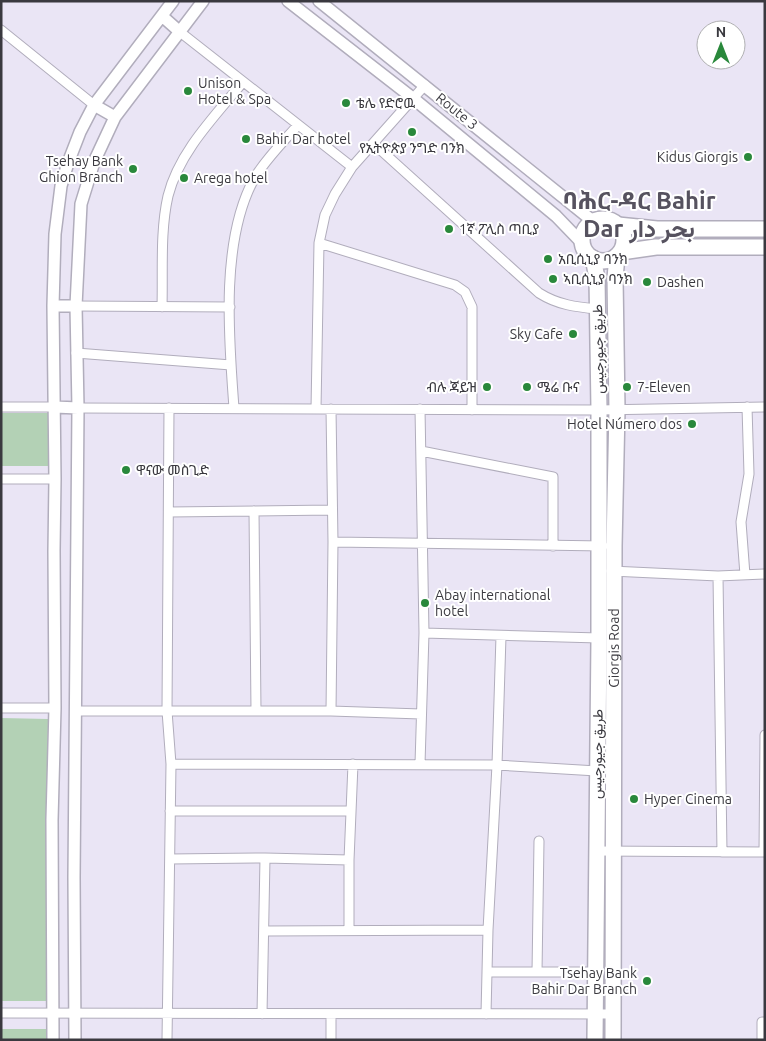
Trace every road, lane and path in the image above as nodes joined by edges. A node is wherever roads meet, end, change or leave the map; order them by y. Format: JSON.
{"nodes":[{"id":1,"x":173,"y":1,"type":"edge"},
{"id":2,"x":203,"y":1,"type":"edge"},
{"id":3,"x":288,"y":1,"type":"edge"},
{"id":4,"x":319,"y":1,"type":"edge"},
{"id":5,"x":162,"y":16,"type":"junction"},
{"id":6,"x":1,"y":30,"type":"edge"},
{"id":7,"x":180,"y":32,"type":"junction"},
{"id":8,"x":242,"y":82,"type":"junction"},
{"id":9,"x":425,"y":85,"type":"junction"},
{"id":10,"x":414,"y":99,"type":"junction"},
{"id":11,"x":94,"y":105,"type":"junction"},
{"id":12,"x":115,"y":117,"type":"junction"},
{"id":13,"x":298,"y":126,"type":"junction"},
{"id":14,"x":374,"y":144,"type":"junction"},
{"id":15,"x":352,"y":167,"type":"junction"},
{"id":16,"x":594,"y":222,"type":"junction"},
{"id":17,"x":618,"y":225,"type":"junction"},
{"id":18,"x":719,"y":229,"type":"junction"},
{"id":19,"x":765,"y":229,"type":"edge"},
{"id":20,"x":319,"y":243,"type":"junction"},
{"id":21,"x":583,"y":244,"type":"junction"},
{"id":22,"x":719,"y":248,"type":"junction"},
{"id":23,"x":765,"y":248,"type":"edge"},
{"id":24,"x":619,"y":254,"type":"junction"},
{"id":25,"x":593,"y":258,"type":"junction"},
{"id":26,"x":53,"y":306,"type":"junction"},
{"id":27,"x":76,"y":306,"type":"junction"},
{"id":28,"x":162,"y":307,"type":"junction"},
{"id":29,"x":230,"y":307,"type":"junction"},
{"id":30,"x":598,"y":309,"type":"junction"},
{"id":31,"x":76,"y":353,"type":"junction"},
{"id":32,"x":231,"y":365,"type":"junction"},
{"id":33,"x":1,"y":407,"type":"edge"},
{"id":34,"x":55,"y":407,"type":"junction"},
{"id":35,"x":747,"y":407,"type":"junction"},
{"id":36,"x":765,"y":407,"type":"edge"},
{"id":37,"x":78,"y":408,"type":"junction"},
{"id":38,"x":170,"y":408,"type":"junction"},
{"id":39,"x":234,"y":408,"type":"junction"},
{"id":40,"x":316,"y":409,"type":"junction"},
{"id":41,"x":331,"y":409,"type":"junction"},
{"id":42,"x":420,"y":409,"type":"junction"},
{"id":43,"x":472,"y":410,"type":"junction"},
{"id":44,"x":599,"y":410,"type":"junction"},
{"id":45,"x":617,"y":410,"type":"junction"},
{"id":46,"x":421,"y":451,"type":"junction"},
{"id":47,"x":1,"y":479,"type":"edge"},
{"id":48,"x":55,"y":479,"type":"junction"},
{"id":49,"x":76,"y":479,"type":"junction"},
{"id":50,"x":332,"y":510,"type":"junction"},
{"id":51,"x":254,"y":511,"type":"junction"},
{"id":52,"x":169,"y":512,"type":"junction"},
{"id":53,"x":333,"y":542,"type":"junction"},
{"id":54,"x":423,"y":544,"type":"junction"},
{"id":55,"x":553,"y":546,"type":"junction"},
{"id":56,"x":598,"y":546,"type":"junction"},
{"id":57,"x":614,"y":546,"type":"junction"},
{"id":58,"x":54,"y":551,"type":"junction"},
{"id":59,"x":76,"y":551,"type":"junction"},
{"id":60,"x":599,"y":570,"type":"junction"},
{"id":61,"x":614,"y":570,"type":"junction"},
{"id":62,"x":765,"y":574,"type":"edge"},
{"id":63,"x":744,"y":575,"type":"junction"},
{"id":64,"x":718,"y":576,"type":"junction"},
{"id":65,"x":424,"y":634,"type":"junction"},
{"id":66,"x":501,"y":636,"type":"junction"},
{"id":67,"x":599,"y":638,"type":"junction"},
{"id":68,"x":1,"y":708,"type":"edge"},
{"id":69,"x":55,"y":708,"type":"junction"},
{"id":70,"x":76,"y":710,"type":"junction"},
{"id":71,"x":167,"y":710,"type":"junction"},
{"id":72,"x":256,"y":711,"type":"junction"},
{"id":73,"x":331,"y":711,"type":"junction"},
{"id":74,"x":421,"y":714,"type":"junction"},
{"id":75,"x":765,"y":735,"type":"edge"},
{"id":76,"x":171,"y":764,"type":"junction"},
{"id":77,"x":353,"y":764,"type":"junction"},
{"id":78,"x":420,"y":764,"type":"junction"},
{"id":79,"x":497,"y":765,"type":"junction"},
{"id":80,"x":597,"y":770,"type":"junction"},
{"id":81,"x":170,"y":811,"type":"junction"},
{"id":82,"x":351,"y":811,"type":"junction"},
{"id":83,"x":539,"y":841,"type":"dead end"},
{"id":84,"x":596,"y":851,"type":"junction"},
{"id":85,"x":614,"y":851,"type":"junction"},
{"id":86,"x":722,"y":852,"type":"junction"},
{"id":87,"x":765,"y":852,"type":"edge"},
{"id":88,"x":170,"y":858,"type":"junction"},
{"id":89,"x":265,"y":858,"type":"junction"},
{"id":90,"x":349,"y":860,"type":"junction"},
{"id":91,"x":52,"y":877,"type":"junction"},
{"id":92,"x":74,"y":877,"type":"junction"},
{"id":93,"x":349,"y":930,"type":"junction"},
{"id":94,"x":488,"y":930,"type":"junction"},
{"id":95,"x":265,"y":931,"type":"junction"},
{"id":96,"x":487,"y":972,"type":"junction"},
{"id":97,"x":537,"y":972,"type":"junction"},
{"id":98,"x":596,"y":972,"type":"junction"},
{"id":99,"x":1,"y":1013,"type":"edge"},
{"id":100,"x":53,"y":1014,"type":"junction"},
{"id":101,"x":76,"y":1014,"type":"junction"},
{"id":102,"x":167,"y":1014,"type":"junction"},
{"id":103,"x":262,"y":1014,"type":"junction"},
{"id":104,"x":331,"y":1014,"type":"junction"},
{"id":105,"x":486,"y":1014,"type":"junction"},
{"id":106,"x":595,"y":1014,"type":"junction"},
{"id":107,"x":614,"y":1014,"type":"junction"},
{"id":108,"x":765,"y":1022,"type":"edge"},
{"id":109,"x":53,"y":1040,"type":"edge"},
{"id":110,"x":75,"y":1040,"type":"edge"},
{"id":111,"x":167,"y":1040,"type":"edge"},
{"id":112,"x":331,"y":1040,"type":"edge"},
{"id":113,"x":595,"y":1040,"type":"edge"},
{"id":114,"x":613,"y":1040,"type":"edge"},
{"id":115,"x":762,"y":1040,"type":"edge"}],
"edges":[{"from":1,"to":5,"type":"street"},
{"from":2,"to":7,"type":"street"},
{"from":3,"to":10,"type":"street"},
{"from":4,"to":9,"type":"street","name":"Route 3"},
{"from":5,"to":7,"type":"street"},
{"from":5,"to":11,"type":"street"},
{"from":6,"to":11,"type":"street"},
{"from":7,"to":8,"type":"street"},
{"from":7,"to":12,"type":"street"},
{"from":8,"to":13,"type":"street"},
{"from":8,"to":28,"type":"street"},
{"from":9,"to":10,"type":"street"},
{"from":9,"to":16,"type":"street","name":"Route 3"},
{"from":10,"to":14,"type":"street"},
{"from":10,"to":21,"type":"street"},
{"from":11,"to":12,"type":"street"},
{"from":11,"to":26,"type":"street"},
{"from":12,"to":27,"type":"street"},
{"from":13,"to":15,"type":"street"},
{"from":13,"to":29,"type":"street"},
{"from":14,"to":15,"type":"street"},
{"from":14,"to":30,"type":"street"},
{"from":15,"to":20,"type":"street"},
{"from":16,"to":17,"type":"highway"},
{"from":16,"to":21,"type":"highway"},
{"from":17,"to":18,"type":"highway"},
{"from":17,"to":24,"type":"highway"},
{"from":18,"to":19,"type":"highway"},
{"from":18,"to":22,"type":"highway"},
{"from":20,"to":40,"type":"street"},
{"from":20,"to":43,"type":"street"},
{"from":21,"to":25,"type":"highway"},
{"from":22,"to":23,"type":"highway"},
{"from":22,"to":24,"type":"highway"},
{"from":24,"to":25,"type":"highway"},
{"from":24,"to":45,"type":"highway","name":"Giorgis Road"},
{"from":25,"to":30,"type":"highway","name":"طريق جيورجيس"},
{"from":26,"to":27,"type":"street"},
{"from":26,"to":34,"type":"street"},
{"from":27,"to":28,"type":"street"},
{"from":27,"to":31,"type":"street"},
{"from":28,"to":29,"type":"street"},
{"from":29,"to":32,"type":"street"},
{"from":30,"to":44,"type":"highway","name":"طريق جيورجيس"},
{"from":31,"to":32,"type":"street"},
{"from":31,"to":37,"type":"street"},
{"from":32,"to":39,"type":"street"},
{"from":33,"to":34,"type":"street"},
{"from":34,"to":37,"type":"street"},
{"from":34,"to":48,"type":"street"},
{"from":35,"to":36,"type":"street"},
{"from":35,"to":45,"type":"street"},
{"from":35,"to":63,"type":"street"},
{"from":37,"to":38,"type":"street"},
{"from":37,"to":49,"type":"street"},
{"from":38,"to":39,"type":"street"},
{"from":38,"to":52,"type":"street"},
{"from":39,"to":40,"type":"street"},
{"from":40,"to":41,"type":"street"},
{"from":41,"to":42,"type":"street"},
{"from":41,"to":50,"type":"street"},
{"from":42,"to":43,"type":"street"},
{"from":42,"to":46,"type":"street"},
{"from":43,"to":44,"type":"street"},
{"from":44,"to":45,"type":"street"},
{"from":44,"to":56,"type":"highway","name":"طريق جيورجيس"},
{"from":45,"to":57,"type":"highway","name":"Giorgis Road"},
{"from":46,"to":54,"type":"street"},
{"from":46,"to":55,"type":"street"},
{"from":47,"to":48,"type":"street"},
{"from":48,"to":49,"type":"street"},
{"from":48,"to":58,"type":"street"},
{"from":49,"to":59,"type":"street"},
{"from":50,"to":51,"type":"street"},
{"from":50,"to":53,"type":"street"},
{"from":51,"to":52,"type":"street"},
{"from":51,"to":72,"type":"street"},
{"from":52,"to":71,"type":"street"},
{"from":53,"to":54,"type":"street"},
{"from":53,"to":73,"type":"street"},
{"from":54,"to":55,"type":"street"},
{"from":54,"to":65,"type":"street"},
{"from":55,"to":56,"type":"street"},
{"from":56,"to":57,"type":"street"},
{"from":56,"to":60,"type":"highway","name":"طريق جيورجيس"},
{"from":57,"to":61,"type":"highway","name":"Giorgis Road"},
{"from":58,"to":59,"type":"street"},
{"from":58,"to":69,"type":"street"},
{"from":59,"to":70,"type":"street"},
{"from":60,"to":61,"type":"street"},
{"from":60,"to":67,"type":"highway","name":"طريق جيورجيس"},
{"from":61,"to":64,"type":"street"},
{"from":61,"to":85,"type":"highway","name":"Giorgis Road"},
{"from":62,"to":63,"type":"street"},
{"from":63,"to":64,"type":"street"},
{"from":64,"to":86,"type":"street"},
{"from":65,"to":66,"type":"street"},
{"from":65,"to":74,"type":"street"},
{"from":66,"to":67,"type":"street"},
{"from":66,"to":79,"type":"street"},
{"from":67,"to":80,"type":"highway","name":"طريق جيورجيس"},
{"from":68,"to":69,"type":"street"},
{"from":69,"to":70,"type":"street"},
{"from":69,"to":91,"type":"street"},
{"from":70,"to":71,"type":"street"},
{"from":70,"to":92,"type":"street"},
{"from":71,"to":72,"type":"street"},
{"from":71,"to":76,"type":"street"},
{"from":72,"to":73,"type":"street"},
{"from":73,"to":74,"type":"street"},
{"from":74,"to":78,"type":"street"},
{"from":75,"to":87,"type":"street"},
{"from":76,"to":77,"type":"street"},
{"from":76,"to":81,"type":"street"},
{"from":77,"to":78,"type":"street"},
{"from":77,"to":82,"type":"street"},
{"from":78,"to":79,"type":"street"},
{"from":79,"to":80,"type":"street"},
{"from":79,"to":94,"type":"street"},
{"from":80,"to":84,"type":"highway","name":"طريق جيورجيس"},
{"from":81,"to":82,"type":"street"},
{"from":81,"to":88,"type":"street"},
{"from":82,"to":90,"type":"street"},
{"from":83,"to":97,"type":"street"},
{"from":84,"to":85,"type":"street"},
{"from":84,"to":98,"type":"highway","name":"طريق جيورجيس"},
{"from":85,"to":86,"type":"street"},
{"from":85,"to":107,"type":"highway","name":"Giorgis Road"},
{"from":86,"to":87,"type":"street"},
{"from":88,"to":89,"type":"street"},
{"from":88,"to":102,"type":"street"},
{"from":89,"to":90,"type":"street"},
{"from":89,"to":95,"type":"street"},
{"from":90,"to":93,"type":"street"},
{"from":91,"to":92,"type":"street"},
{"from":91,"to":100,"type":"street"},
{"from":92,"to":101,"type":"street"},
{"from":93,"to":94,"type":"street"},
{"from":93,"to":95,"type":"street"},
{"from":94,"to":96,"type":"street"},
{"from":95,"to":103,"type":"street"},
{"from":96,"to":97,"type":"street"},
{"from":96,"to":105,"type":"street"},
{"from":97,"to":98,"type":"street"},
{"from":98,"to":106,"type":"highway","name":"طريق جيورجيس"},
{"from":99,"to":100,"type":"street"},
{"from":100,"to":101,"type":"street"},
{"from":100,"to":109,"type":"street"},
{"from":101,"to":102,"type":"street"},
{"from":101,"to":110,"type":"street"},
{"from":102,"to":103,"type":"street"},
{"from":102,"to":111,"type":"street"},
{"from":103,"to":104,"type":"street"},
{"from":104,"to":105,"type":"street"},
{"from":104,"to":112,"type":"street"},
{"from":105,"to":106,"type":"street"},
{"from":106,"to":107,"type":"street"},
{"from":106,"to":113,"type":"highway","name":"طريق جيورجيس"},
{"from":107,"to":114,"type":"highway","name":"Giorgis Road"},
{"from":108,"to":115,"type":"street"}]}
